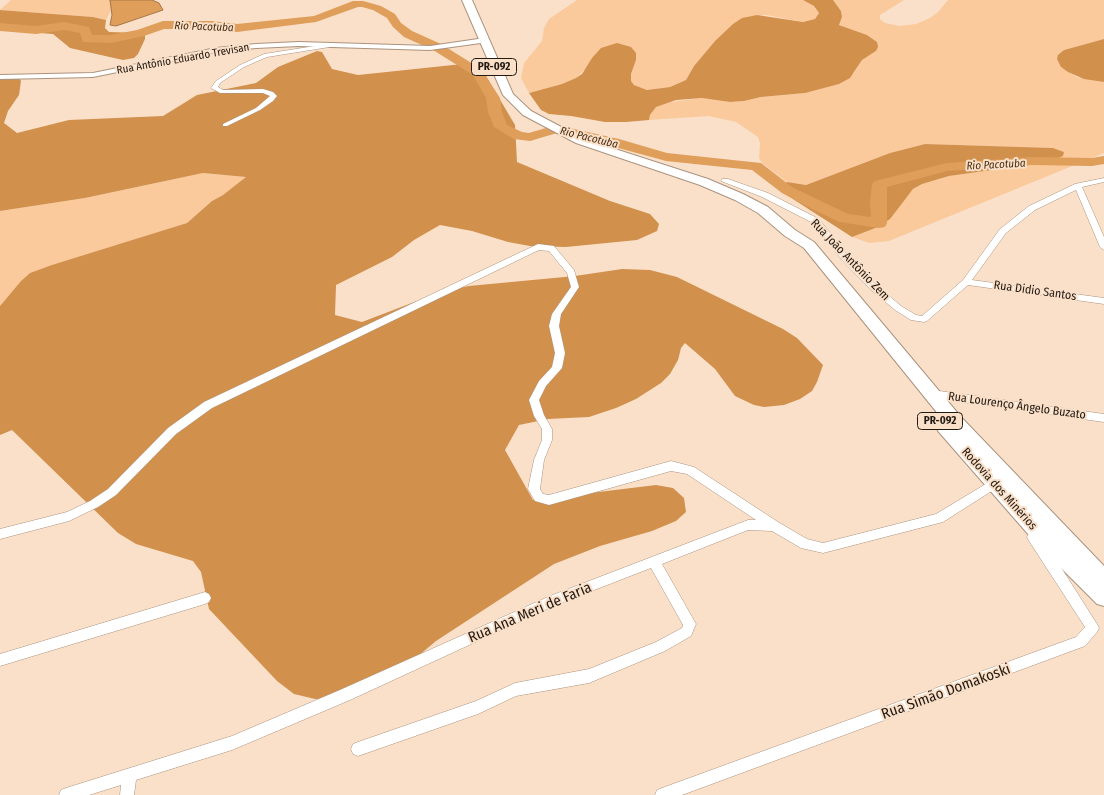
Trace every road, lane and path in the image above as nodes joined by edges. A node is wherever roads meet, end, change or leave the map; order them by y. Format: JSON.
{"nodes":[{"id":1,"x":467,"y":0,"type":"edge"},
{"id":2,"x":485,"y":40,"type":"junction"},
{"id":3,"x":334,"y":45,"type":"junction"},
{"id":4,"x":0,"y":77,"type":"edge"},
{"id":5,"x":225,"y":125,"type":"dead end"},
{"id":6,"x":1104,"y":180,"type":"edge"},
{"id":7,"x":725,"y":181,"type":"dead end"},
{"id":8,"x":1078,"y":186,"type":"junction"},
{"id":9,"x":790,"y":233,"type":"junction"},
{"id":10,"x":1104,"y":247,"type":"edge"},
{"id":11,"x":966,"y":282,"type":"junction"},
{"id":12,"x":1104,"y":301,"type":"edge"},
{"id":13,"x":930,"y":394,"type":"junction"},
{"id":14,"x":1104,"y":418,"type":"edge"},
{"id":15,"x":994,"y":484,"type":"junction"},
{"id":16,"x":1018,"y":510,"type":"junction"},
{"id":17,"x":774,"y":526,"type":"junction"},
{"id":18,"x":0,"y":534,"type":"edge"},
{"id":19,"x":654,"y":562,"type":"junction"},
{"id":20,"x":1104,"y":580,"type":"edge"},
{"id":21,"x":1104,"y":597,"type":"edge"},
{"id":22,"x":205,"y":598,"type":"dead end"},
{"id":23,"x":0,"y":660,"type":"edge"},
{"id":24,"x":358,"y":749,"type":"dead end"},
{"id":25,"x":129,"y":774,"type":"junction"},
{"id":26,"x":66,"y":795,"type":"edge"},
{"id":27,"x":127,"y":795,"type":"edge"},
{"id":28,"x":662,"y":795,"type":"edge"}],
"edges":[{"from":1,"to":2,"type":"main road","name":"Rodovia dos Minérios","number":"PR-092"},
{"from":2,"to":3,"type":"street","name":"Rua Antônio Eduardo Trevisan"},
{"from":2,"to":9,"type":"main road","name":"Rodovia dos Minérios","number":"PR-092"},
{"from":3,"to":4,"type":"street","name":"Rua Antônio Eduardo Trevisan"},
{"from":3,"to":5,"type":"street"},
{"from":6,"to":8,"type":"street","name":"Rua João Antônio Zem"},
{"from":7,"to":11,"type":"street","name":"Rua João Antônio Zem"},
{"from":8,"to":10,"type":"street"},
{"from":8,"to":11,"type":"street","name":"Rua João Antônio Zem"},
{"from":9,"to":13,"type":"main road","name":"Rodovia dos Minérios","number":"PR-092"},
{"from":9,"to":15,"type":"main road","name":"Rodovia dos Minérios","number":"PR-092"},
{"from":11,"to":12,"type":"street","name":"Rua Didio Santos"},
{"from":13,"to":14,"type":"street","name":"Rua Lourenço Ângelo Buzato"},
{"from":13,"to":20,"type":"main road","name":"Rodovia dos Minérios","number":"PR-092"},
{"from":15,"to":16,"type":"main road","name":"Rodovia dos Minérios","number":"PR-092"},
{"from":15,"to":17,"type":"street","name":"Rua Ana Meri de Faria"},
{"from":16,"to":21,"type":"main road","name":"Rodovia dos Minérios","number":"PR-092"},
{"from":16,"to":28,"type":"street","name":"Rua Simão Domakoski"},
{"from":17,"to":18,"type":"street"},
{"from":17,"to":19,"type":"street","name":"Rua Ana Meri de Faria"},
{"from":19,"to":24,"type":"street"},
{"from":19,"to":25,"type":"street","name":"Rua Ana Meri de Faria"},
{"from":22,"to":23,"type":"street"},
{"from":25,"to":26,"type":"street","name":"Rua Ana Meri de Faria"},
{"from":25,"to":27,"type":"street"}]}
